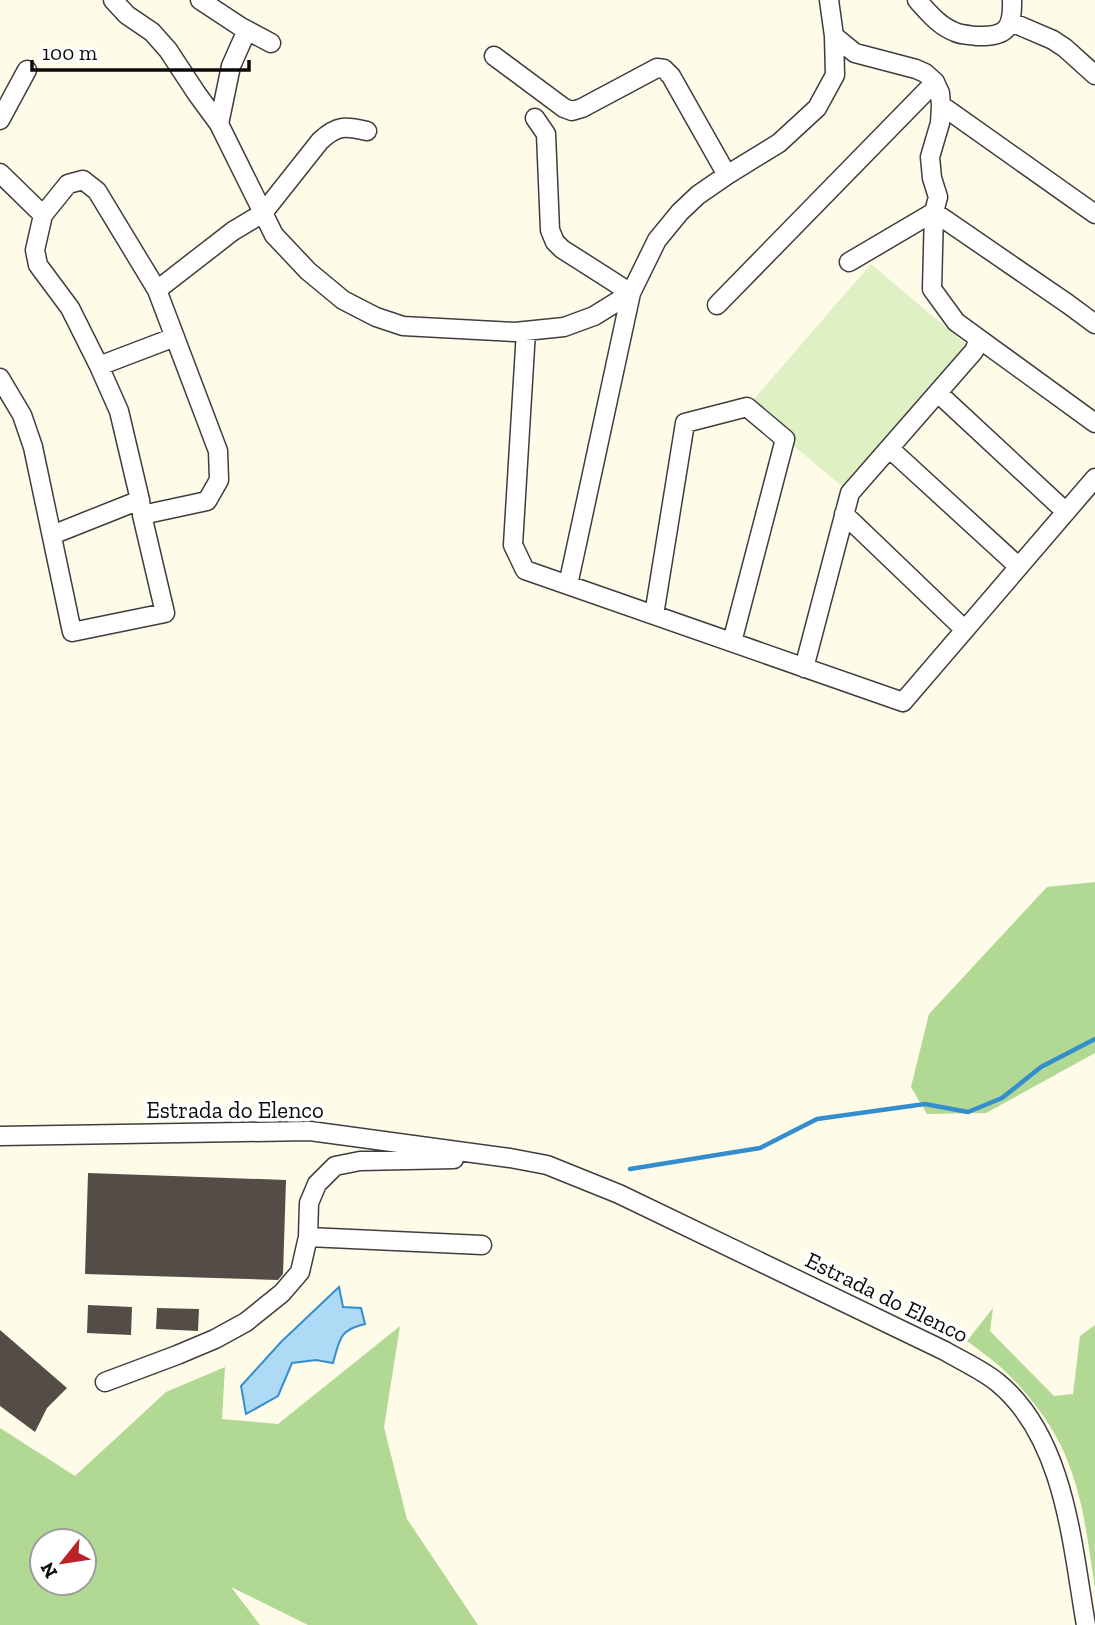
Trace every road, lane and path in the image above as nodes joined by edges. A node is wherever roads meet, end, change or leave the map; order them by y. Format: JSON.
{"nodes":[{"id":1,"x":113,"y":0,"type":"edge"},
{"id":2,"x":200,"y":0,"type":"edge"},
{"id":3,"x":829,"y":0,"type":"edge"},
{"id":4,"x":917,"y":0,"type":"edge"},
{"id":5,"x":1012,"y":0,"type":"edge"},
{"id":6,"x":1011,"y":22,"type":"junction"},
{"id":7,"x":247,"y":30,"type":"junction"},
{"id":8,"x":834,"y":36,"type":"junction"},
{"id":9,"x":271,"y":43,"type":"dead end"},
{"id":10,"x":494,"y":56,"type":"dead end"},
{"id":11,"x":27,"y":70,"type":"dead end"},
{"id":12,"x":1095,"y":75,"type":"edge"},
{"id":13,"x":935,"y":82,"type":"junction"},
{"id":14,"x":942,"y":106,"type":"junction"},
{"id":15,"x":535,"y":118,"type":"dead end"},
{"id":16,"x":0,"y":120,"type":"edge"},
{"id":17,"x":219,"y":124,"type":"junction"},
{"id":18,"x":367,"y":131,"type":"dead end"},
{"id":19,"x":0,"y":173,"type":"edge"},
{"id":20,"x":727,"y":175,"type":"junction"},
{"id":21,"x":934,"y":212,"type":"junction"},
{"id":22,"x":263,"y":213,"type":"junction"},
{"id":23,"x":1095,"y":214,"type":"edge"},
{"id":24,"x":43,"y":215,"type":"junction"},
{"id":25,"x":849,"y":262,"type":"dead end"},
{"id":26,"x":157,"y":290,"type":"junction"},
{"id":27,"x":631,"y":293,"type":"junction"},
{"id":28,"x":717,"y":305,"type":"dead end"},
{"id":29,"x":1095,"y":324,"type":"edge"},
{"id":30,"x":526,"y":331,"type":"junction"},
{"id":31,"x":175,"y":337,"type":"junction"},
{"id":32,"x":979,"y":339,"type":"junction"},
{"id":33,"x":99,"y":366,"type":"junction"},
{"id":34,"x":0,"y":378,"type":"edge"},
{"id":35,"x":938,"y":393,"type":"junction"},
{"id":36,"x":1095,"y":423,"type":"edge"},
{"id":37,"x":889,"y":448,"type":"junction"},
{"id":38,"x":1095,"y":478,"type":"edge"},
{"id":39,"x":141,"y":508,"type":"junction"},
{"id":40,"x":1066,"y":512,"type":"junction"},
{"id":41,"x":845,"y":514,"type":"junction"},
{"id":42,"x":52,"y":535,"type":"junction"},
{"id":43,"x":1019,"y":568,"type":"junction"},
{"id":44,"x":568,"y":584,"type":"junction"},
{"id":45,"x":654,"y":615,"type":"junction"},
{"id":46,"x":965,"y":630,"type":"junction"},
{"id":47,"x":732,"y":642,"type":"junction"},
{"id":48,"x":804,"y":668,"type":"junction"},
{"id":49,"x":0,"y":1136,"type":"edge"},
{"id":50,"x":510,"y":1158,"type":"junction"},
{"id":51,"x":308,"y":1237,"type":"junction"},
{"id":52,"x":482,"y":1245,"type":"dead end"},
{"id":53,"x":105,"y":1382,"type":"dead end"},
{"id":54,"x":1086,"y":1625,"type":"edge"}],
"edges":[{"from":1,"to":17,"type":"street"},
{"from":2,"to":7,"type":"street"},
{"from":3,"to":8,"type":"street"},
{"from":4,"to":6,"type":"street"},
{"from":5,"to":6,"type":"street"},
{"from":6,"to":12,"type":"street"},
{"from":7,"to":9,"type":"street"},
{"from":7,"to":17,"type":"street"},
{"from":8,"to":13,"type":"street"},
{"from":8,"to":20,"type":"street"},
{"from":10,"to":20,"type":"street"},
{"from":11,"to":16,"type":"street"},
{"from":13,"to":14,"type":"street"},
{"from":13,"to":28,"type":"street"},
{"from":14,"to":21,"type":"street"},
{"from":14,"to":23,"type":"street"},
{"from":15,"to":27,"type":"street"},
{"from":17,"to":22,"type":"street"},
{"from":18,"to":22,"type":"street"},
{"from":19,"to":24,"type":"street"},
{"from":20,"to":27,"type":"street"},
{"from":21,"to":25,"type":"street"},
{"from":21,"to":29,"type":"street"},
{"from":21,"to":32,"type":"street"},
{"from":22,"to":26,"type":"street"},
{"from":22,"to":30,"type":"street"},
{"from":24,"to":26,"type":"street"},
{"from":24,"to":33,"type":"street"},
{"from":26,"to":31,"type":"street"},
{"from":27,"to":30,"type":"street"},
{"from":27,"to":44,"type":"street"},
{"from":30,"to":44,"type":"street"},
{"from":31,"to":33,"type":"street"},
{"from":31,"to":39,"type":"street"},
{"from":32,"to":35,"type":"street"},
{"from":32,"to":36,"type":"street"},
{"from":33,"to":39,"type":"street"},
{"from":34,"to":42,"type":"street"},
{"from":35,"to":37,"type":"street"},
{"from":35,"to":40,"type":"street"},
{"from":37,"to":41,"type":"street"},
{"from":37,"to":43,"type":"street"},
{"from":38,"to":40,"type":"street"},
{"from":39,"to":42,"type":"street"},
{"from":39,"to":42,"type":"street"},
{"from":40,"to":43,"type":"street"},
{"from":41,"to":46,"type":"street"},
{"from":41,"to":48,"type":"street"},
{"from":43,"to":46,"type":"street"},
{"from":44,"to":45,"type":"street"},
{"from":45,"to":47,"type":"street"},
{"from":45,"to":47,"type":"street"},
{"from":46,"to":48,"type":"street"},
{"from":47,"to":48,"type":"street"},
{"from":49,"to":50,"type":"street","name":"Estrada do Elenco"},
{"from":50,"to":51,"type":"street","name":"Estrada do Elenco"},
{"from":50,"to":54,"type":"street","name":"Estrada do Elenco"},
{"from":51,"to":52,"type":"street"},
{"from":51,"to":53,"type":"street","name":"Estrada do Elenco"}]}
